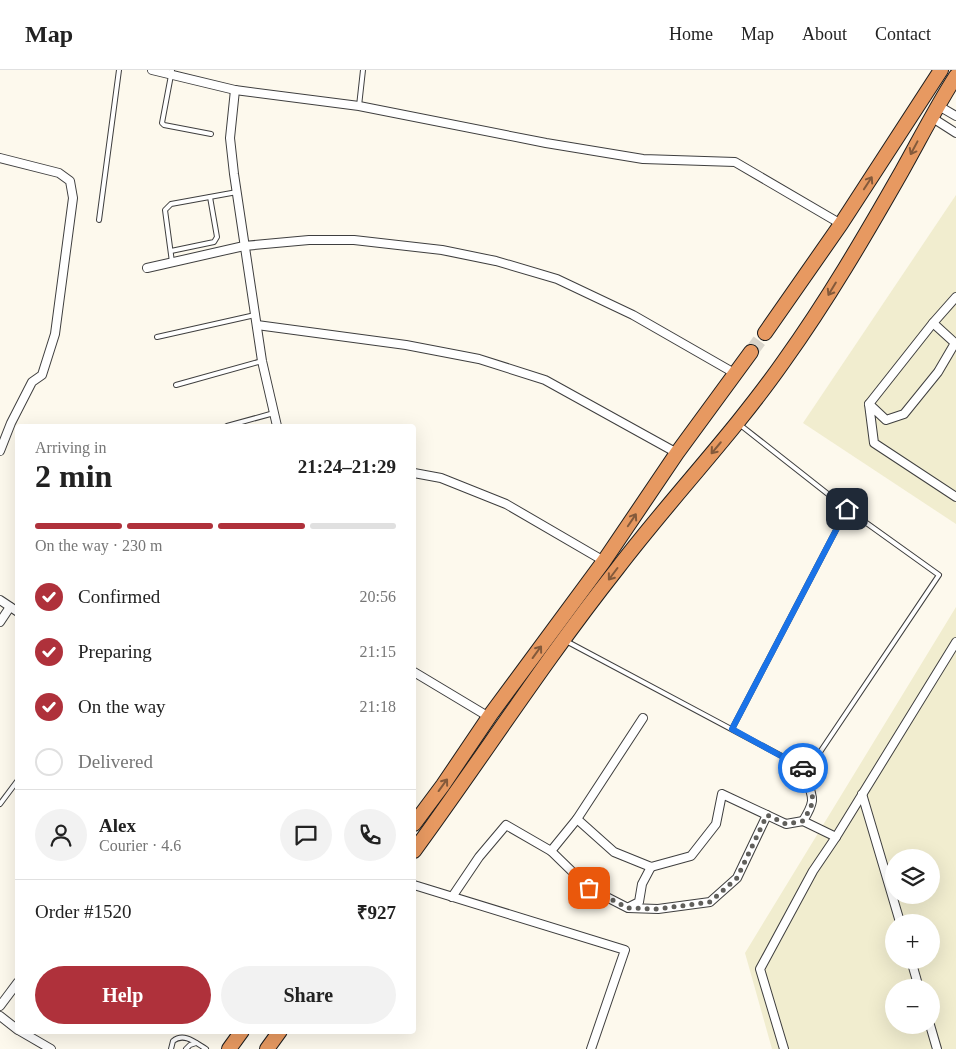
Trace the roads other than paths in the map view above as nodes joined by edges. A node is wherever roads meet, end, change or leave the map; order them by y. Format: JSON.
{"nodes":[{"id":1,"x":119,"y":70,"type":"edge"},
{"id":2,"x":152,"y":70,"type":"edge"},
{"id":3,"x":363,"y":70,"type":"edge"},
{"id":4,"x":941,"y":70,"type":"edge"},
{"id":5,"x":171,"y":72,"type":"edge"},
{"id":6,"x":956,"y":76,"type":"edge"},
{"id":7,"x":235,"y":90,"type":"junction"},
{"id":8,"x":359,"y":106,"type":"junction"},
{"id":9,"x":934,"y":111,"type":"junction"},
{"id":10,"x":956,"y":116,"type":"edge"},
{"id":11,"x":956,"y":133,"type":"edge"},
{"id":12,"x":211,"y":134,"type":"dead end"},
{"id":13,"x":0,"y":158,"type":"edge"},
{"id":14,"x":237,"y":192,"type":"junction"},
{"id":15,"x":210,"y":197,"type":"junction"},
{"id":16,"x":100,"y":220,"type":"dead end"},
{"id":17,"x":841,"y":224,"type":"junction"},
{"id":18,"x":244,"y":246,"type":"junction"},
{"id":19,"x":171,"y":251,"type":"junction"},
{"id":20,"x":172,"y":262,"type":"junction"},
{"id":21,"x":147,"y":268,"type":"dead end"},
{"id":22,"x":955,"y":300,"type":"edge"},
{"id":23,"x":255,"y":315,"type":"junction"},
{"id":24,"x":934,"y":323,"type":"junction"},
{"id":25,"x":256,"y":325,"type":"junction"},
{"id":26,"x":765,"y":333,"type":"tunnel mouth"},
{"id":27,"x":157,"y":337,"type":"dead end"},
{"id":28,"x":751,"y":352,"type":"tunnel mouth"},
{"id":29,"x":262,"y":361,"type":"junction"},
{"id":30,"x":736,"y":374,"type":"junction"},
{"id":31,"x":176,"y":385,"type":"dead end"},
{"id":32,"x":869,"y":404,"type":"junction"},
{"id":33,"x":274,"y":413,"type":"junction"},
{"id":34,"x":737,"y":423,"type":"junction"},
{"id":35,"x":234,"y":424,"type":"edge"},
{"id":36,"x":277,"y":424,"type":"edge"},
{"id":37,"x":0,"y":451,"type":"edge"},
{"id":38,"x":677,"y":453,"type":"junction"},
{"id":39,"x":416,"y":473,"type":"edge"},
{"id":40,"x":956,"y":497,"type":"edge"},
{"id":41,"x":847,"y":509,"type":"junction"},
{"id":42,"x":604,"y":561,"type":"junction"},
{"id":43,"x":0,"y":600,"type":"edge"},
{"id":44,"x":10,"y":607,"type":"junction"},
{"id":45,"x":15,"y":610,"type":"edge"},
{"id":46,"x":0,"y":622,"type":"edge"},
{"id":47,"x":564,"y":640,"type":"junction"},
{"id":48,"x":956,"y":642,"type":"edge"},
{"id":49,"x":416,"y":673,"type":"edge"},
{"id":50,"x":489,"y":717,"type":"junction"},
{"id":51,"x":643,"y":718,"type":"dead end"},
{"id":52,"x":732,"y":729,"type":"junction"},
{"id":53,"x":808,"y":770,"type":"junction"},
{"id":54,"x":15,"y":784,"type":"edge"},
{"id":55,"x":862,"y":794,"type":"junction"},
{"id":56,"x":0,"y":804,"type":"edge"},
{"id":57,"x":767,"y":815,"type":"junction"},
{"id":58,"x":577,"y":819,"type":"junction"},
{"id":59,"x":416,"y":821,"type":"edge"},
{"id":60,"x":803,"y":821,"type":"junction"},
{"id":61,"x":836,"y":837,"type":"junction"},
{"id":62,"x":416,"y":848,"type":"edge"},
{"id":63,"x":552,"y":851,"type":"junction"},
{"id":64,"x":651,"y":867,"type":"junction"},
{"id":65,"x":416,"y":887,"type":"edge"},
{"id":66,"x":452,"y":897,"type":"junction"},
{"id":67,"x":628,"y":908,"type":"junction"},
{"id":68,"x":898,"y":914,"type":"edge"},
{"id":69,"x":15,"y":986,"type":"edge"},
{"id":70,"x":0,"y":1006,"type":"edge"},
{"id":71,"x":0,"y":1016,"type":"edge"},
{"id":72,"x":15,"y":1028,"type":"edge"},
{"id":73,"x":24,"y":1034,"type":"edge"},
{"id":74,"x":240,"y":1034,"type":"edge"},
{"id":75,"x":278,"y":1034,"type":"edge"},
{"id":76,"x":933,"y":1034,"type":"edge"},
{"id":77,"x":196,"y":1043,"type":"junction"},
{"id":78,"x":51,"y":1049,"type":"edge"},
{"id":79,"x":171,"y":1049,"type":"edge"},
{"id":80,"x":186,"y":1049,"type":"edge"},
{"id":81,"x":206,"y":1049,"type":"edge"},
{"id":82,"x":229,"y":1049,"type":"edge"},
{"id":83,"x":267,"y":1049,"type":"edge"},
{"id":84,"x":591,"y":1049,"type":"edge"},
{"id":85,"x":784,"y":1049,"type":"edge"},
{"id":86,"x":937,"y":1049,"type":"edge"}],
"edges":[{"from":1,"to":16,"type":"lane"},
{"from":2,"to":5,"type":"street"},
{"from":3,"to":8,"type":"lane"},
{"from":17,"to":4,"type":"highway","one_way":true},
{"from":5,"to":7,"type":"street"},
{"from":5,"to":12,"type":"lane"},
{"from":6,"to":9,"type":"highway"},
{"from":7,"to":8,"type":"street"},
{"from":7,"to":14,"type":"street"},
{"from":8,"to":17,"type":"street"},
{"from":9,"to":10,"type":"street"},
{"from":9,"to":11,"type":"street"},
{"from":9,"to":34,"type":"highway","one_way":true},
{"from":13,"to":37,"type":"street"},
{"from":14,"to":15,"type":"lane"},
{"from":14,"to":18,"type":"street"},
{"from":15,"to":19,"type":"lane"},
{"from":15,"to":19,"type":"lane"},
{"from":17,"to":26,"type":"highway"},
{"from":18,"to":20,"type":"street"},
{"from":18,"to":23,"type":"street"},
{"from":18,"to":30,"type":"street"},
{"from":19,"to":20,"type":"lane"},
{"from":20,"to":21,"type":"street"},
{"from":22,"to":24,"type":"street"},
{"from":23,"to":25,"type":"street"},
{"from":23,"to":27,"type":"lane"},
{"from":24,"to":32,"type":"street"},
{"from":24,"to":32,"type":"street"},
{"from":25,"to":29,"type":"street"},
{"from":25,"to":38,"type":"street"},
{"from":28,"to":30,"type":"highway"},
{"from":29,"to":31,"type":"lane"},
{"from":29,"to":33,"type":"street"},
{"from":30,"to":38,"type":"highway"},
{"from":32,"to":40,"type":"street"},
{"from":33,"to":35,"type":"lane"},
{"from":33,"to":36,"type":"street"},
{"from":34,"to":41,"type":"lane"},
{"from":34,"to":47,"type":"highway","one_way":true},
{"from":42,"to":38,"type":"highway","one_way":true},
{"from":39,"to":42,"type":"street"},
{"from":41,"to":52,"type":"lane"},
{"from":41,"to":53,"type":"lane"},
{"from":50,"to":42,"type":"highway","one_way":true},
{"from":43,"to":44,"type":"street"},
{"from":44,"to":45,"type":"street"},
{"from":44,"to":46,"type":"street"},
{"from":47,"to":52,"type":"lane"},
{"from":47,"to":62,"type":"highway"},
{"from":48,"to":55,"type":"street"},
{"from":49,"to":50,"type":"street"},
{"from":59,"to":50,"type":"highway","one_way":true},
{"from":51,"to":58,"type":"street"},
{"from":52,"to":53,"type":"lane"},
{"from":53,"to":60,"type":"street"},
{"from":54,"to":56,"type":"lane"},
{"from":55,"to":61,"type":"street"},
{"from":55,"to":68,"type":"street"},
{"from":57,"to":60,"type":"street"},
{"from":57,"to":64,"type":"street"},
{"from":57,"to":67,"type":"street"},
{"from":58,"to":63,"type":"street"},
{"from":58,"to":64,"type":"street"},
{"from":60,"to":61,"type":"street"},
{"from":61,"to":85,"type":"street"},
{"from":63,"to":66,"type":"street"},
{"from":63,"to":67,"type":"street"},
{"from":64,"to":67,"type":"street"},
{"from":65,"to":66,"type":"street"},
{"from":66,"to":84,"type":"street"},
{"from":69,"to":70,"type":"street"},
{"from":71,"to":72,"type":"street"},
{"from":73,"to":78,"type":"street"},
{"from":74,"to":82,"type":"highway"},
{"from":75,"to":83,"type":"highway"},
{"from":76,"to":86,"type":"street"},
{"from":77,"to":79,"type":"lane"},
{"from":77,"to":80,"type":"lane"},
{"from":77,"to":81,"type":"lane"}]}
